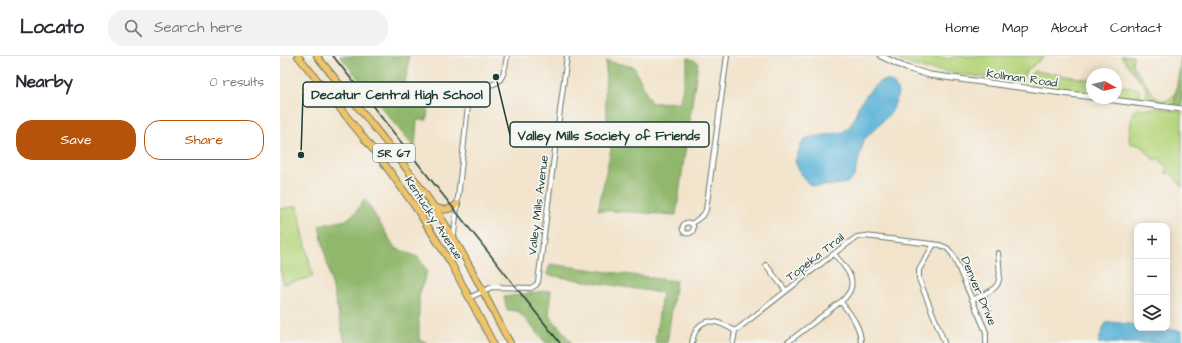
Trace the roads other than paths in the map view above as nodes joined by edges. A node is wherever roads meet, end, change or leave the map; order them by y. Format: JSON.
{"nodes":[{"id":1,"x":298,"y":56,"type":"edge"},
{"id":2,"x":317,"y":56,"type":"edge"},
{"id":3,"x":506,"y":56,"type":"edge"},
{"id":4,"x":567,"y":56,"type":"edge"},
{"id":5,"x":726,"y":56,"type":"edge"},
{"id":6,"x":881,"y":56,"type":"edge"},
{"id":7,"x":1086,"y":96,"type":"edge"},
{"id":8,"x":1122,"y":101,"type":"edge"},
{"id":9,"x":1182,"y":109,"type":"edge"},
{"id":10,"x":457,"y":204,"type":"junction"},
{"id":11,"x":433,"y":206,"type":"junction"},
{"id":12,"x":692,"y":224,"type":"dead end"},
{"id":13,"x":453,"y":239,"type":"junction"},
{"id":14,"x":934,"y":244,"type":"junction"},
{"id":15,"x":948,"y":248,"type":"joint"},
{"id":16,"x":998,"y":253,"type":"dead end"},
{"id":17,"x":834,"y":254,"type":"junction"},
{"id":18,"x":451,"y":263,"type":"junction"},
{"id":19,"x":766,"y":265,"type":"dead end"},
{"id":20,"x":482,"y":291,"type":"junction"},
{"id":21,"x":786,"y":291,"type":"junction"},
{"id":22,"x":470,"y":298,"type":"junction"},
{"id":23,"x":972,"y":300,"type":"junction"},
{"id":24,"x":841,"y":302,"type":"junction"},
{"id":25,"x":735,"y":332,"type":"junction"},
{"id":26,"x":494,"y":343,"type":"edge"},
{"id":27,"x":510,"y":343,"type":"edge"},
{"id":28,"x":692,"y":343,"type":"edge"},
{"id":29,"x":733,"y":343,"type":"edge"},
{"id":30,"x":787,"y":343,"type":"edge"},
{"id":31,"x":861,"y":343,"type":"edge"},
{"id":32,"x":944,"y":343,"type":"edge"},
{"id":33,"x":986,"y":343,"type":"edge"}],
"edges":[{"from":1,"to":18,"type":"main road","name":"Kentucky Avenue","number":"SR 67"},
{"from":2,"to":11,"type":"main road","name":"Kentucky Avenue","number":"SR 67"},
{"from":3,"to":10,"type":"street"},
{"from":4,"to":20,"type":"street","name":"Valley Mills Avenue"},
{"from":5,"to":12,"type":"street"},
{"from":6,"to":7,"type":"street","name":"Kollman Road"},
{"from":8,"to":9,"type":"street"},
{"from":10,"to":11,"type":"main road"},
{"from":10,"to":13,"type":"street"},
{"from":11,"to":13,"type":"main road","name":"Kentucky Avenue","number":"SR 67"},
{"from":13,"to":18,"type":"street"},
{"from":13,"to":20,"type":"main road","name":"Kentucky Avenue","number":"SR 67"},
{"from":14,"to":15,"type":"street","name":"Topeka Trail"},
{"from":14,"to":17,"type":"street","name":"Topeka Trail"},
{"from":14,"to":32,"type":"street"},
{"from":15,"to":23,"type":"street","name":"Denver Drive"},
{"from":16,"to":23,"type":"street"},
{"from":17,"to":21,"type":"street","name":"Topeka Trail"},
{"from":17,"to":24,"type":"street"},
{"from":18,"to":22,"type":"main road","name":"Kentucky Avenue","number":"SR 67"},
{"from":19,"to":21,"type":"street"},
{"from":20,"to":22,"type":"street"},
{"from":20,"to":27,"type":"main road","name":"Kentucky Avenue","number":"SR 67"},
{"from":21,"to":25,"type":"street","name":"Topeka Trail"},
{"from":22,"to":26,"type":"main road","name":"Kentucky Avenue","number":"SR 67"},
{"from":23,"to":33,"type":"street","name":"Denver Drive"},
{"from":24,"to":30,"type":"street"},
{"from":24,"to":31,"type":"street"},
{"from":25,"to":28,"type":"street"},
{"from":25,"to":29,"type":"street"}]}
